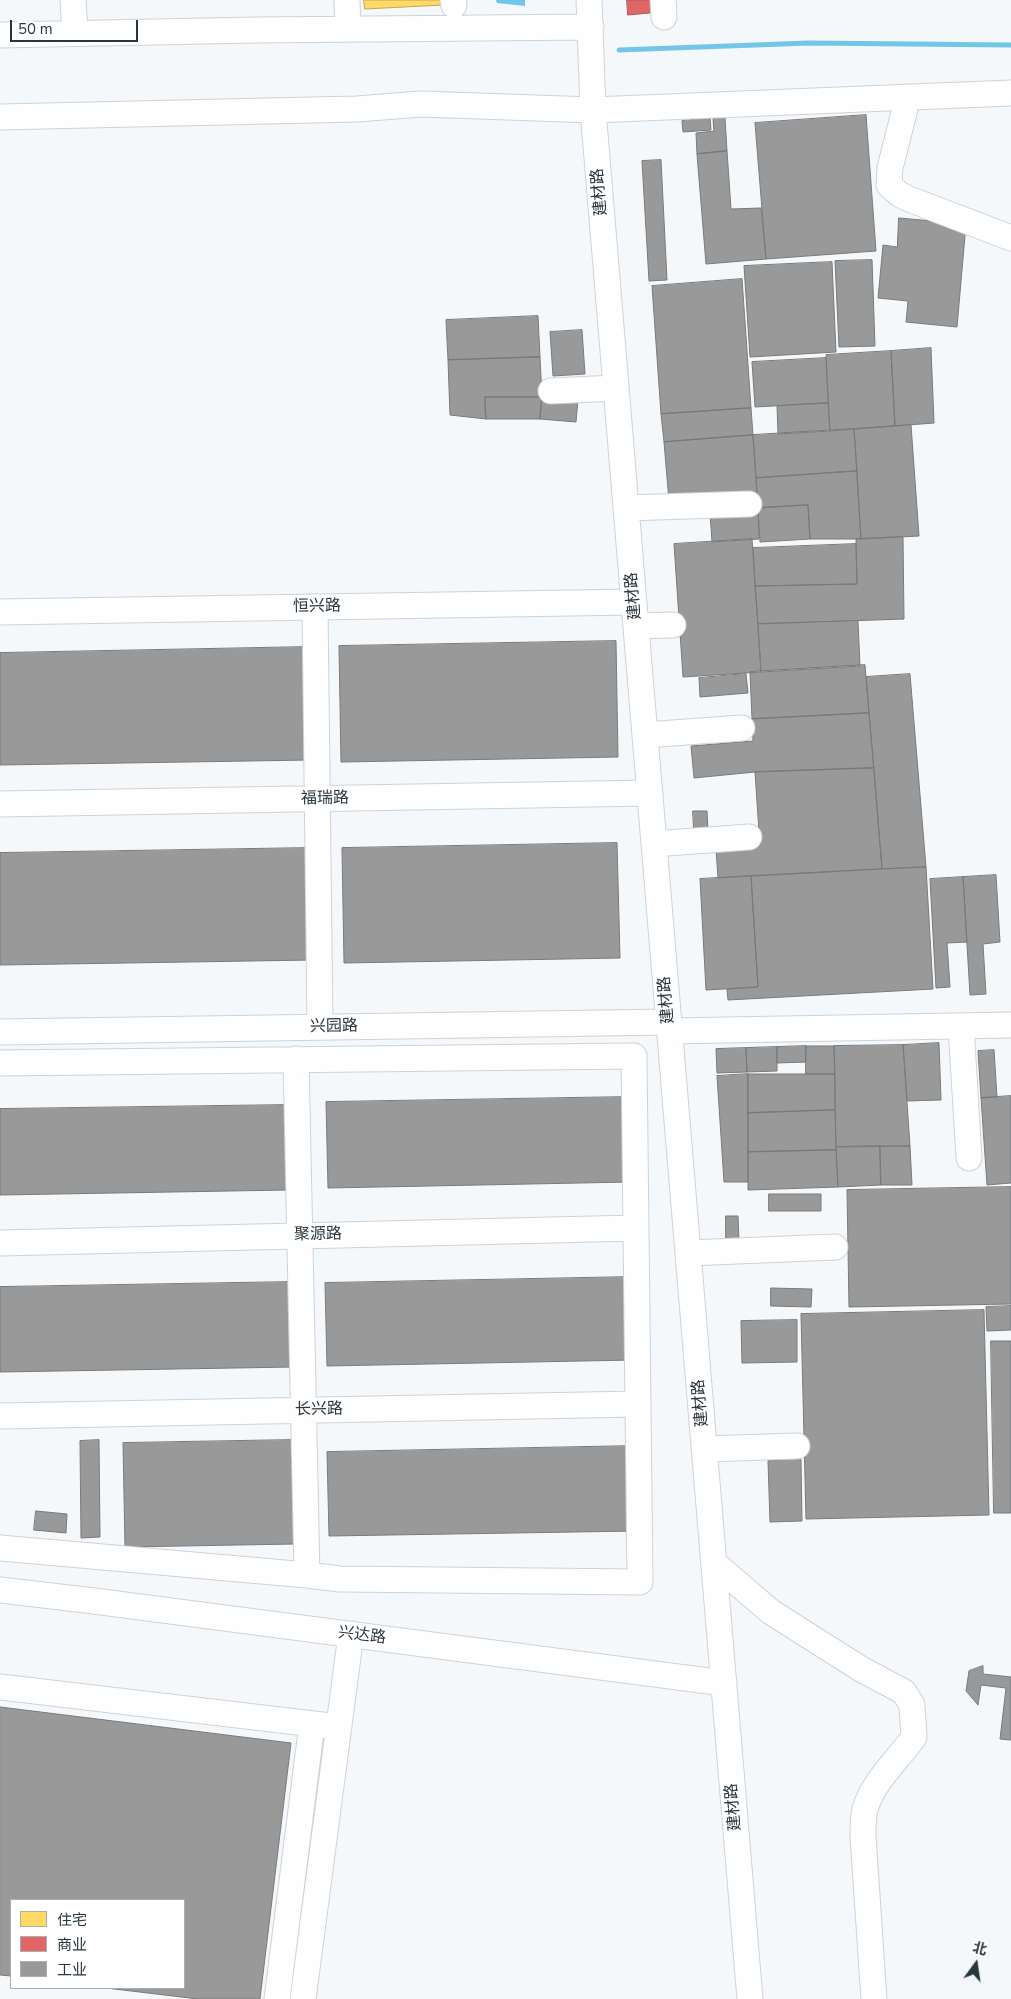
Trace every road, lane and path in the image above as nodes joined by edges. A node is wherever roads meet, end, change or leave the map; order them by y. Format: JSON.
{"nodes":[{"id":1,"x":74,"y":0,"type":"edge"},
{"id":2,"x":348,"y":0,"type":"edge"},
{"id":3,"x":589,"y":0,"type":"edge"},
{"id":4,"x":591,"y":27,"type":"junction"},
{"id":5,"x":348,"y":29,"type":"junction"},
{"id":6,"x":75,"y":34,"type":"junction"},
{"id":7,"x":0,"y":35,"type":"edge"},
{"id":8,"x":1011,"y":93,"type":"edge"},
{"id":9,"x":908,"y":97,"type":"junction"},
{"id":10,"x":593,"y":110,"type":"junction"},
{"id":11,"x":0,"y":117,"type":"edge"},
{"id":12,"x":1011,"y":238,"type":"edge"},
{"id":13,"x":616,"y":388,"type":"junction"},
{"id":14,"x":551,"y":391,"type":"dead end"},
{"id":15,"x":749,"y":504,"type":"dead end"},
{"id":16,"x":626,"y":508,"type":"junction"},
{"id":17,"x":315,"y":607,"type":"junction"},
{"id":18,"x":0,"y":612,"type":"edge"},
{"id":19,"x":635,"y":614,"type":"junction"},
{"id":20,"x":673,"y":624,"type":"dead end"},
{"id":21,"x":742,"y":728,"type":"dead end"},
{"id":22,"x":645,"y":735,"type":"junction"},
{"id":23,"x":650,"y":793,"type":"junction"},
{"id":24,"x":317,"y":799,"type":"junction"},
{"id":25,"x":0,"y":804,"type":"edge"},
{"id":26,"x":749,"y":837,"type":"dead end"},
{"id":27,"x":654,"y":844,"type":"junction"},
{"id":28,"x":1011,"y":1025,"type":"edge"},
{"id":29,"x":961,"y":1026,"type":"junction"},
{"id":30,"x":320,"y":1027,"type":"junction"},
{"id":31,"x":669,"y":1027,"type":"junction"},
{"id":32,"x":0,"y":1032,"type":"edge"},
{"id":33,"x":296,"y":1059,"type":"junction"},
{"id":34,"x":0,"y":1063,"type":"edge"},
{"id":35,"x":969,"y":1158,"type":"dead end"},
{"id":36,"x":636,"y":1228,"type":"junction"},
{"id":37,"x":300,"y":1236,"type":"junction"},
{"id":38,"x":0,"y":1243,"type":"edge"},
{"id":39,"x":835,"y":1247,"type":"dead end"},
{"id":40,"x":688,"y":1252,"type":"junction"},
{"id":41,"x":638,"y":1404,"type":"junction"},
{"id":42,"x":303,"y":1410,"type":"junction"},
{"id":43,"x":0,"y":1416,"type":"edge"},
{"id":44,"x":797,"y":1446,"type":"dead end"},
{"id":45,"x":704,"y":1449,"type":"junction"},
{"id":46,"x":0,"y":1548,"type":"edge"},
{"id":47,"x":714,"y":1563,"type":"junction"},
{"id":48,"x":307,"y":1575,"type":"junction"},
{"id":49,"x":0,"y":1590,"type":"edge"},
{"id":50,"x":351,"y":1634,"type":"junction"},
{"id":51,"x":724,"y":1683,"type":"junction"},
{"id":52,"x":0,"y":1687,"type":"edge"},
{"id":53,"x":312,"y":1724,"type":"junction"},
{"id":54,"x":339,"y":1727,"type":"junction"},
{"id":55,"x":277,"y":1999,"type":"edge"},
{"id":56,"x":303,"y":1999,"type":"edge"},
{"id":57,"x":750,"y":1999,"type":"edge"},
{"id":58,"x":874,"y":1999,"type":"edge"}],
"edges":[{"from":1,"to":6,"type":"street"},
{"from":2,"to":5,"type":"street"},
{"from":3,"to":4,"type":"street","name":"建材路"},
{"from":4,"to":5,"type":"street"},
{"from":4,"to":10,"type":"street","name":"建材路"},
{"from":5,"to":6,"type":"street"},
{"from":6,"to":7,"type":"street"},
{"from":8,"to":9,"type":"street"},
{"from":9,"to":10,"type":"street"},
{"from":9,"to":12,"type":"street"},
{"from":10,"to":11,"type":"street"},
{"from":10,"to":13,"type":"street","name":"建材路"},
{"from":13,"to":14,"type":"street"},
{"from":13,"to":16,"type":"street","name":"建材路"},
{"from":15,"to":16,"type":"street"},
{"from":16,"to":19,"type":"street","name":"建材路"},
{"from":17,"to":18,"type":"street","name":"恒兴路"},
{"from":17,"to":19,"type":"street","name":"恒兴路"},
{"from":17,"to":24,"type":"street"},
{"from":19,"to":20,"type":"street","name":"恒兴路"},
{"from":19,"to":22,"type":"street","name":"建材路"},
{"from":21,"to":22,"type":"street"},
{"from":22,"to":23,"type":"street","name":"建材路"},
{"from":23,"to":24,"type":"street","name":"福瑞路"},
{"from":23,"to":27,"type":"street","name":"建材路"},
{"from":24,"to":25,"type":"street","name":"福瑞路"},
{"from":24,"to":30,"type":"street"},
{"from":26,"to":27,"type":"street"},
{"from":27,"to":31,"type":"street","name":"建材路"},
{"from":28,"to":29,"type":"street","name":"兴园路"},
{"from":29,"to":31,"type":"street","name":"兴园路"},
{"from":29,"to":35,"type":"street"},
{"from":30,"to":31,"type":"street","name":"兴园路"},
{"from":30,"to":32,"type":"street","name":"兴园路"},
{"from":31,"to":40,"type":"street","name":"建材路"},
{"from":33,"to":34,"type":"street"},
{"from":33,"to":36,"type":"street"},
{"from":33,"to":37,"type":"street"},
{"from":36,"to":37,"type":"street","name":"聚源路"},
{"from":36,"to":41,"type":"street"},
{"from":37,"to":38,"type":"street","name":"聚源路"},
{"from":37,"to":42,"type":"street"},
{"from":39,"to":40,"type":"street"},
{"from":40,"to":45,"type":"street","name":"建材路"},
{"from":41,"to":42,"type":"street","name":"长兴路"},
{"from":41,"to":48,"type":"street"},
{"from":42,"to":43,"type":"street","name":"长兴路"},
{"from":42,"to":48,"type":"street"},
{"from":44,"to":45,"type":"street"},
{"from":45,"to":47,"type":"street","name":"建材路"},
{"from":46,"to":48,"type":"street"},
{"from":47,"to":51,"type":"street","name":"建材路"},
{"from":47,"to":58,"type":"street"},
{"from":49,"to":50,"type":"street","name":"兴达路"},
{"from":50,"to":51,"type":"street","name":"兴达路"},
{"from":50,"to":54,"type":"street"},
{"from":51,"to":57,"type":"street","name":"建材路"},
{"from":52,"to":53,"type":"street"},
{"from":53,"to":54,"type":"street"},
{"from":53,"to":55,"type":"street"},
{"from":54,"to":56,"type":"street"}]}
